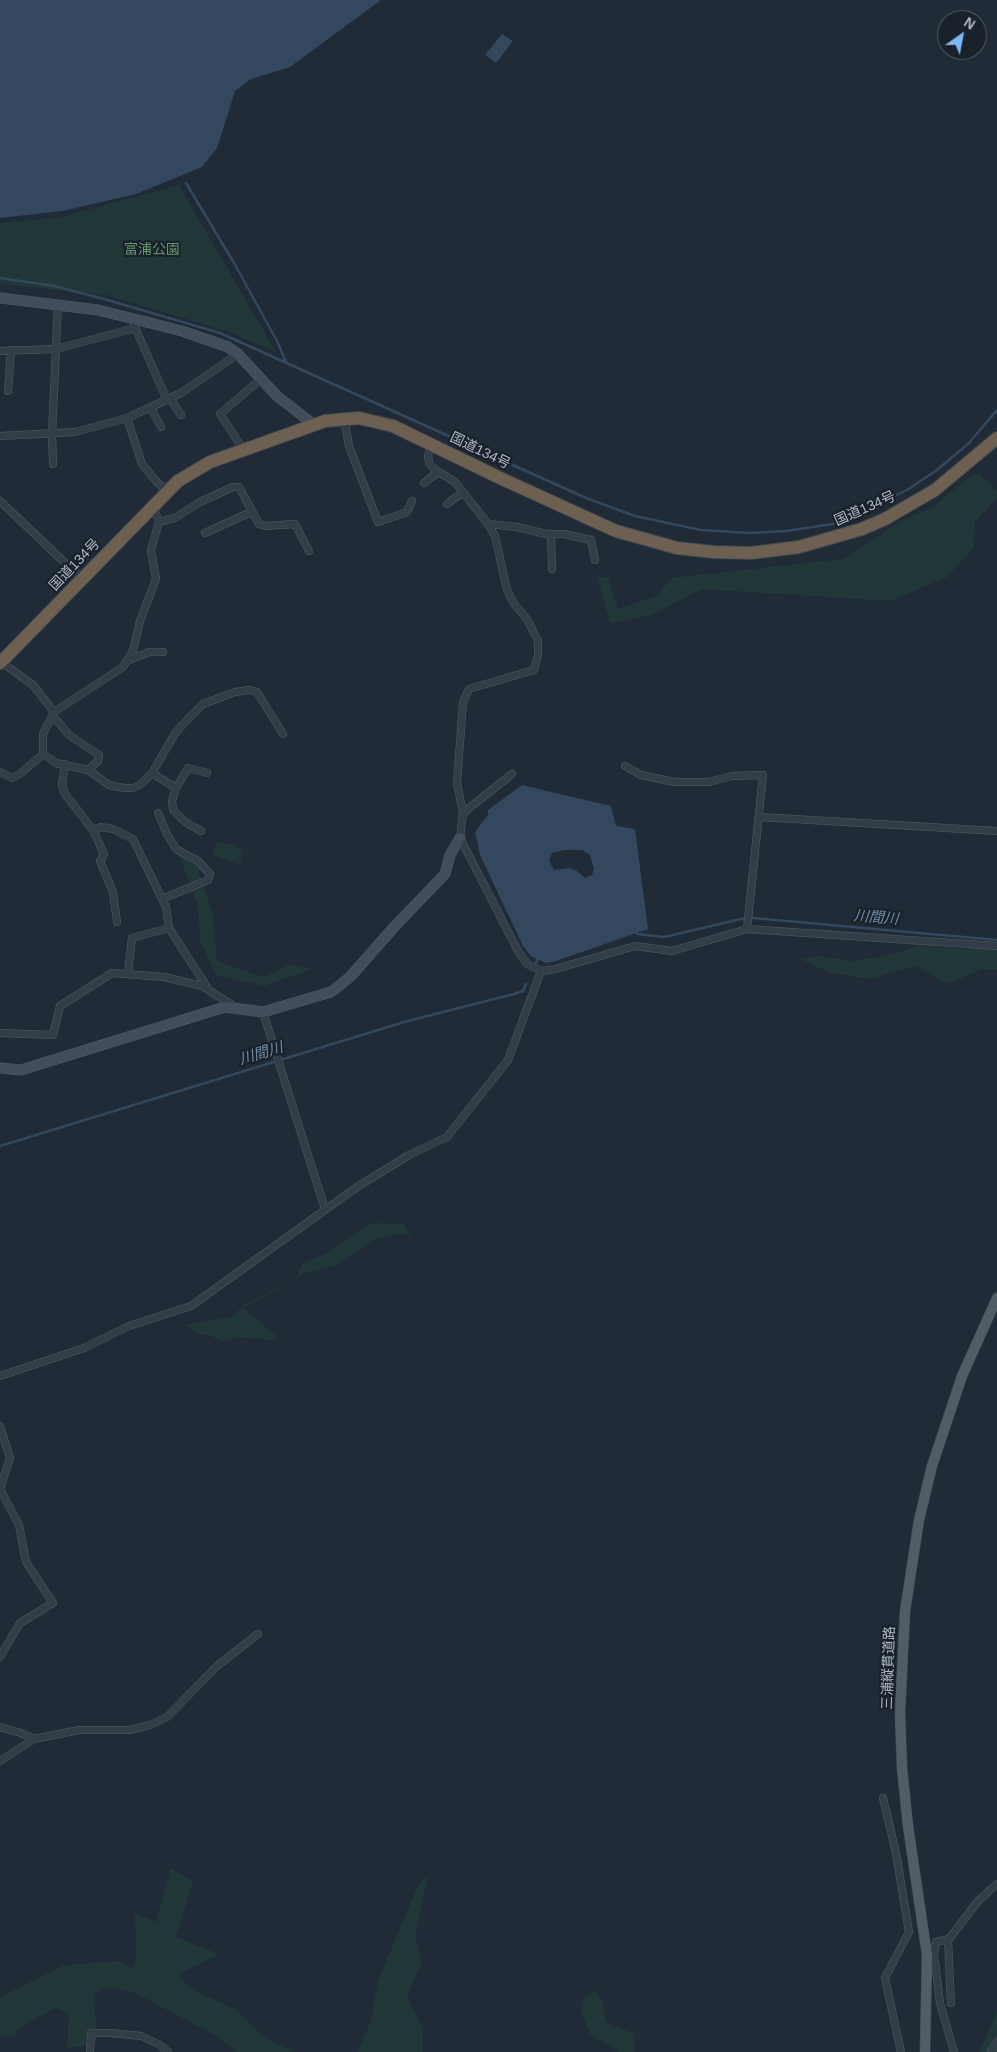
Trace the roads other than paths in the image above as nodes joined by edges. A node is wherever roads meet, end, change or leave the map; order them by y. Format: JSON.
{"nodes":[{"id":1,"x":0,"y":298,"type":"edge"},
{"id":2,"x":58,"y":304,"type":"junction"},
{"id":3,"x":131,"y":318,"type":"junction"},
{"id":4,"x":135,"y":328,"type":"junction"},
{"id":5,"x":56,"y":348,"type":"junction"},
{"id":6,"x":11,"y":350,"type":"junction"},
{"id":7,"x":0,"y":351,"type":"edge"},
{"id":8,"x":238,"y":354,"type":"junction"},
{"id":9,"x":262,"y":378,"type":"junction"},
{"id":10,"x":8,"y":392,"type":"dead end"},
{"id":11,"x":169,"y":399,"type":"junction"},
{"id":12,"x":151,"y":408,"type":"junction"},
{"id":13,"x":181,"y":415,"type":"dead end"},
{"id":14,"x":127,"y":418,"type":"junction"},
{"id":15,"x":344,"y":418,"type":"junction"},
{"id":16,"x":313,"y":424,"type":"junction"},
{"id":17,"x":161,"y":427,"type":"dead end"},
{"id":18,"x":52,"y":435,"type":"junction"},
{"id":19,"x":0,"y":436,"type":"edge"},
{"id":20,"x":997,"y":438,"type":"edge"},
{"id":21,"x":432,"y":444,"type":"junction"},
{"id":22,"x":242,"y":449,"type":"junction"},
{"id":23,"x":53,"y":464,"type":"dead end"},
{"id":24,"x":438,"y":472,"type":"junction"},
{"id":25,"x":424,"y":483,"type":"dead end"},
{"id":26,"x":167,"y":491,"type":"junction"},
{"id":27,"x":463,"y":492,"type":"junction"},
{"id":28,"x":0,"y":501,"type":"edge"},
{"id":29,"x":412,"y":501,"type":"dead end"},
{"id":30,"x":447,"y":504,"type":"dead end"},
{"id":31,"x":151,"y":507,"type":"junction"},
{"id":32,"x":251,"y":512,"type":"junction"},
{"id":33,"x":159,"y":522,"type":"junction"},
{"id":34,"x":488,"y":524,"type":"junction"},
{"id":35,"x":205,"y":533,"type":"dead end"},
{"id":36,"x":551,"y":534,"type":"junction"},
{"id":37,"x":309,"y":551,"type":"dead end"},
{"id":38,"x":595,"y":560,"type":"dead end"},
{"id":39,"x":552,"y":569,"type":"dead end"},
{"id":40,"x":82,"y":579,"type":"junction"},
{"id":41,"x":163,"y":652,"type":"dead end"},
{"id":42,"x":0,"y":661,"type":"edge"},
{"id":43,"x":127,"y":661,"type":"junction"},
{"id":44,"x":53,"y":714,"type":"junction"},
{"id":45,"x":283,"y":734,"type":"dead end"},
{"id":46,"x":43,"y":754,"type":"junction"},
{"id":47,"x":64,"y":764,"type":"junction"},
{"id":48,"x":625,"y":766,"type":"dead end"},
{"id":49,"x":88,"y":770,"type":"junction"},
{"id":50,"x":0,"y":772,"type":"edge"},
{"id":51,"x":207,"y":772,"type":"dead end"},
{"id":52,"x":152,"y":773,"type":"junction"},
{"id":53,"x":512,"y":774,"type":"dead end"},
{"id":54,"x":176,"y":788,"type":"junction"},
{"id":55,"x":158,"y":813,"type":"dead end"},
{"id":56,"x":464,"y":813,"type":"junction"},
{"id":57,"x":760,"y":817,"type":"junction"},
{"id":58,"x":93,"y":830,"type":"junction"},
{"id":59,"x":201,"y":831,"type":"dead end"},
{"id":60,"x":997,"y":831,"type":"edge"},
{"id":61,"x":460,"y":838,"type":"junction"},
{"id":62,"x":162,"y":898,"type":"junction"},
{"id":63,"x":117,"y":922,"type":"dead end"},
{"id":64,"x":169,"y":928,"type":"junction"},
{"id":65,"x":747,"y":929,"type":"junction"},
{"id":66,"x":997,"y":946,"type":"edge"},
{"id":67,"x":541,"y":970,"type":"junction"},
{"id":68,"x":128,"y":973,"type":"junction"},
{"id":69,"x":207,"y":987,"type":"junction"},
{"id":70,"x":237,"y":1008,"type":"junction"},
{"id":71,"x":263,"y":1012,"type":"junction"},
{"id":72,"x":0,"y":1033,"type":"edge"},
{"id":73,"x":0,"y":1068,"type":"edge"},
{"id":74,"x":325,"y":1209,"type":"junction"},
{"id":75,"x":997,"y":1298,"type":"edge"},
{"id":76,"x":0,"y":1376,"type":"edge"},
{"id":77,"x":0,"y":1426,"type":"edge"},
{"id":78,"x":258,"y":1634,"type":"dead end"},
{"id":79,"x":0,"y":1657,"type":"edge"},
{"id":80,"x":0,"y":1727,"type":"edge"},
{"id":81,"x":34,"y":1739,"type":"junction"},
{"id":82,"x":0,"y":1761,"type":"edge"},
{"id":83,"x":883,"y":1798,"type":"dead end"},
{"id":84,"x":997,"y":1884,"type":"edge"},
{"id":85,"x":948,"y":1940,"type":"junction"},
{"id":86,"x":951,"y":2003,"type":"dead end"},
{"id":87,"x":997,"y":2042,"type":"edge"},
{"id":88,"x":90,"y":2052,"type":"edge"},
{"id":89,"x":168,"y":2052,"type":"edge"},
{"id":90,"x":901,"y":2052,"type":"edge"},
{"id":91,"x":925,"y":2052,"type":"edge"},
{"id":92,"x":954,"y":2052,"type":"edge"},
{"id":93,"x":991,"y":2052,"type":"edge"}],
"edges":[{"from":1,"to":2,"type":"street"},
{"from":2,"to":3,"type":"street"},
{"from":2,"to":5,"type":"street"},
{"from":3,"to":4,"type":"street"},
{"from":3,"to":8,"type":"street"},
{"from":4,"to":5,"type":"street"},
{"from":4,"to":11,"type":"street"},
{"from":5,"to":6,"type":"street"},
{"from":5,"to":18,"type":"street"},
{"from":6,"to":7,"type":"street"},
{"from":6,"to":10,"type":"street"},
{"from":8,"to":9,"type":"street"},
{"from":8,"to":11,"type":"street"},
{"from":9,"to":16,"type":"street"},
{"from":9,"to":22,"type":"street"},
{"from":11,"to":12,"type":"street"},
{"from":11,"to":13,"type":"street"},
{"from":12,"to":14,"type":"street"},
{"from":12,"to":17,"type":"street"},
{"from":14,"to":18,"type":"street"},
{"from":14,"to":26,"type":"street"},
{"from":15,"to":16,"type":"highway","name":"国道134号"},
{"from":15,"to":21,"type":"highway","name":"国道134号"},
{"from":15,"to":29,"type":"street"},
{"from":16,"to":22,"type":"highway","name":"国道134号"},
{"from":18,"to":19,"type":"street"},
{"from":18,"to":23,"type":"street"},
{"from":20,"to":21,"type":"highway","name":"国道134号"},
{"from":21,"to":24,"type":"street"},
{"from":22,"to":26,"type":"highway","name":"国道134号"},
{"from":24,"to":25,"type":"street"},
{"from":24,"to":27,"type":"street"},
{"from":26,"to":31,"type":"highway","name":"国道134号"},
{"from":27,"to":30,"type":"street"},
{"from":27,"to":34,"type":"street"},
{"from":28,"to":40,"type":"street"},
{"from":31,"to":33,"type":"street"},
{"from":31,"to":40,"type":"highway","name":"国道134号"},
{"from":32,"to":33,"type":"street"},
{"from":32,"to":35,"type":"street"},
{"from":32,"to":37,"type":"street"},
{"from":33,"to":43,"type":"street"},
{"from":34,"to":36,"type":"street"},
{"from":34,"to":56,"type":"street"},
{"from":36,"to":38,"type":"street"},
{"from":36,"to":39,"type":"street"},
{"from":40,"to":42,"type":"highway","name":"国道134号"},
{"from":41,"to":43,"type":"street"},
{"from":42,"to":44,"type":"street"},
{"from":43,"to":44,"type":"street"},
{"from":44,"to":46,"type":"street"},
{"from":44,"to":49,"type":"street"},
{"from":45,"to":52,"type":"street"},
{"from":46,"to":47,"type":"street"},
{"from":46,"to":50,"type":"street"},
{"from":47,"to":49,"type":"street"},
{"from":47,"to":58,"type":"street"},
{"from":48,"to":57,"type":"street"},
{"from":49,"to":52,"type":"street"},
{"from":51,"to":54,"type":"street"},
{"from":52,"to":54,"type":"street"},
{"from":53,"to":56,"type":"street"},
{"from":54,"to":59,"type":"street"},
{"from":55,"to":62,"type":"street"},
{"from":56,"to":61,"type":"street"},
{"from":57,"to":60,"type":"street"},
{"from":57,"to":65,"type":"street"},
{"from":58,"to":62,"type":"street"},
{"from":58,"to":63,"type":"street"},
{"from":61,"to":67,"type":"street"},
{"from":61,"to":71,"type":"street"},
{"from":62,"to":64,"type":"street"},
{"from":64,"to":68,"type":"street"},
{"from":64,"to":69,"type":"street"},
{"from":65,"to":66,"type":"street"},
{"from":65,"to":67,"type":"street"},
{"from":67,"to":74,"type":"street"},
{"from":68,"to":69,"type":"street"},
{"from":68,"to":72,"type":"street"},
{"from":69,"to":70,"type":"street"},
{"from":70,"to":71,"type":"street"},
{"from":70,"to":73,"type":"street"},
{"from":71,"to":74,"type":"street"},
{"from":74,"to":76,"type":"street"},
{"from":75,"to":91,"type":"main road","name":"三浦縦貫道路"},
{"from":77,"to":79,"type":"street"},
{"from":78,"to":81,"type":"street"},
{"from":80,"to":81,"type":"street"},
{"from":81,"to":82,"type":"street"},
{"from":83,"to":90,"type":"street"},
{"from":84,"to":85,"type":"street"},
{"from":85,"to":86,"type":"street"},
{"from":85,"to":92,"type":"street"},
{"from":87,"to":93,"type":"street"},
{"from":88,"to":89,"type":"street"}]}
